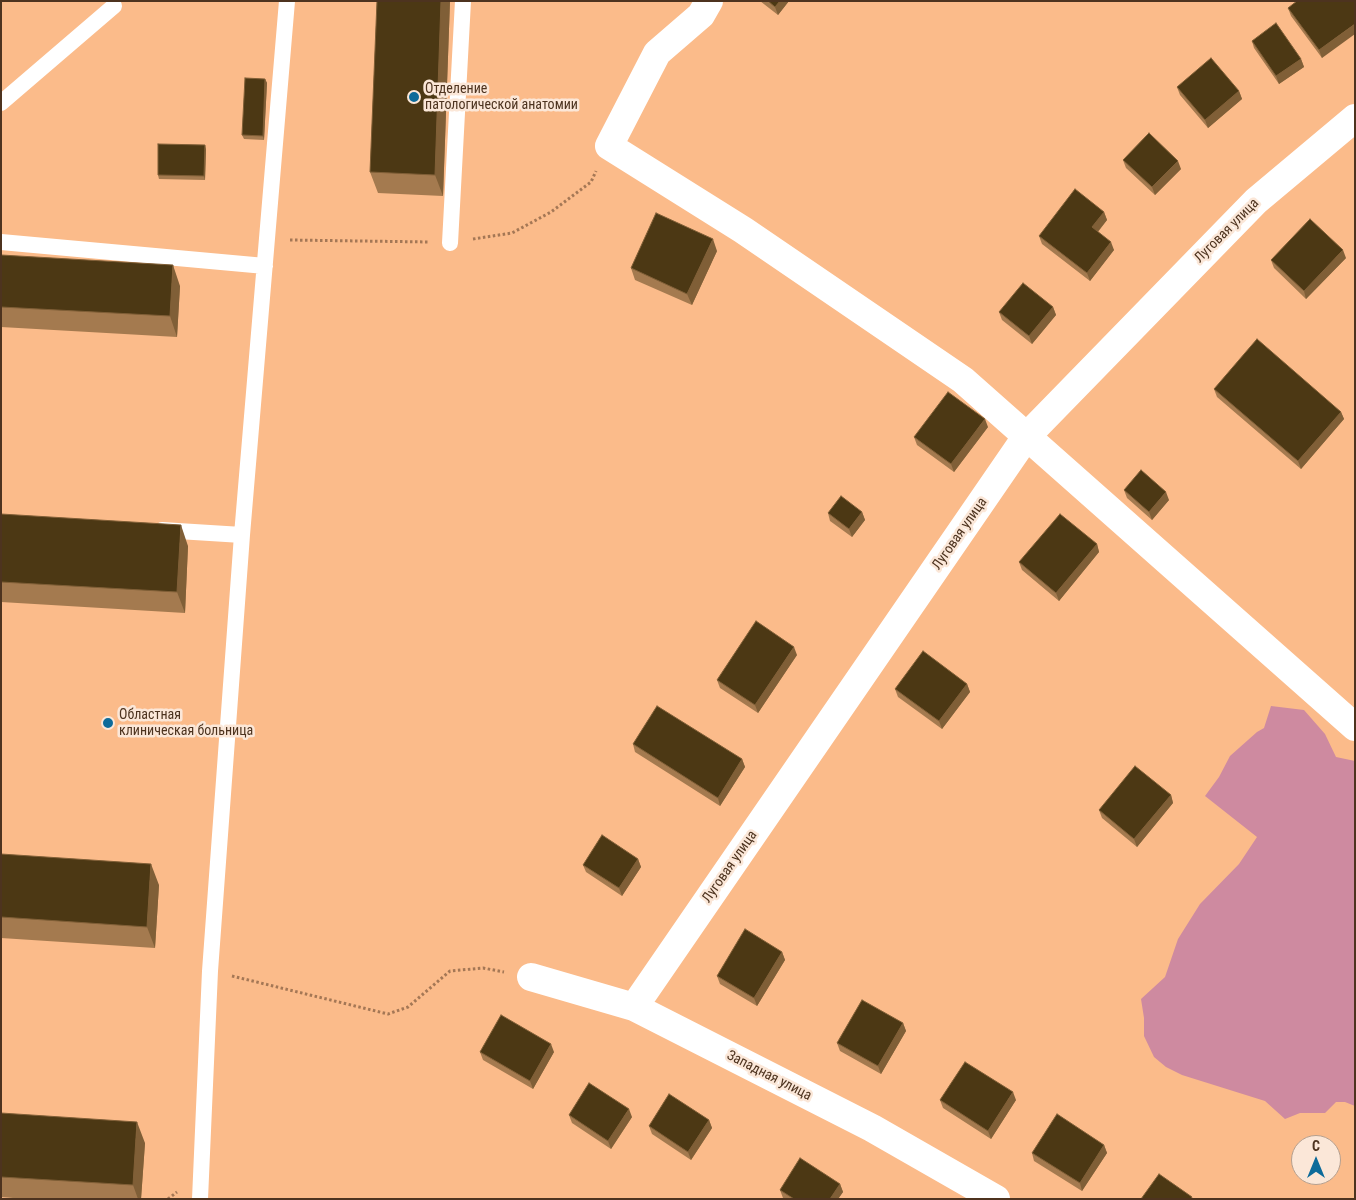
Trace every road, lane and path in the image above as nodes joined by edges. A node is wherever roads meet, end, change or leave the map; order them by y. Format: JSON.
{"nodes":[{"id":1,"x":287,"y":1,"type":"edge"},
{"id":2,"x":463,"y":1,"type":"edge"},
{"id":3,"x":709,"y":1,"type":"edge"},
{"id":4,"x":114,"y":6,"type":"dead end"},
{"id":5,"x":1,"y":103,"type":"edge"},
{"id":6,"x":1355,"y":118,"type":"edge"},
{"id":7,"x":1,"y":242,"type":"edge"},
{"id":8,"x":450,"y":242,"type":"dead end"},
{"id":9,"x":266,"y":266,"type":"junction"},
{"id":10,"x":1026,"y":437,"type":"junction"},
{"id":11,"x":146,"y":529,"type":"edge"},
{"id":12,"x":242,"y":535,"type":"junction"},
{"id":13,"x":1355,"y":727,"type":"edge"},
{"id":14,"x":483,"y":968,"type":"dead end"},
{"id":15,"x":210,"y":971,"type":"junction"},
{"id":16,"x":531,"y":977,"type":"dead end"},
{"id":17,"x":634,"y":1008,"type":"junction"},
{"id":18,"x":200,"y":1199,"type":"edge"},
{"id":19,"x":996,"y":1199,"type":"edge"}],
"edges":[{"from":1,"to":9,"type":"lane"},
{"from":2,"to":8,"type":"lane"},
{"from":3,"to":10,"type":"street"},
{"from":4,"to":5,"type":"lane"},
{"from":6,"to":10,"type":"street","name":"Луговая улица"},
{"from":7,"to":9,"type":"lane"},
{"from":9,"to":12,"type":"lane"},
{"from":10,"to":13,"type":"street"},
{"from":10,"to":17,"type":"street","name":"Луговая улица"},
{"from":11,"to":12,"type":"lane"},
{"from":12,"to":15,"type":"lane"},
{"from":14,"to":15,"type":"path"},
{"from":15,"to":18,"type":"lane"},
{"from":16,"to":17,"type":"street","name":"Западная улица"},
{"from":17,"to":19,"type":"street","name":"Западная улица"}]}
